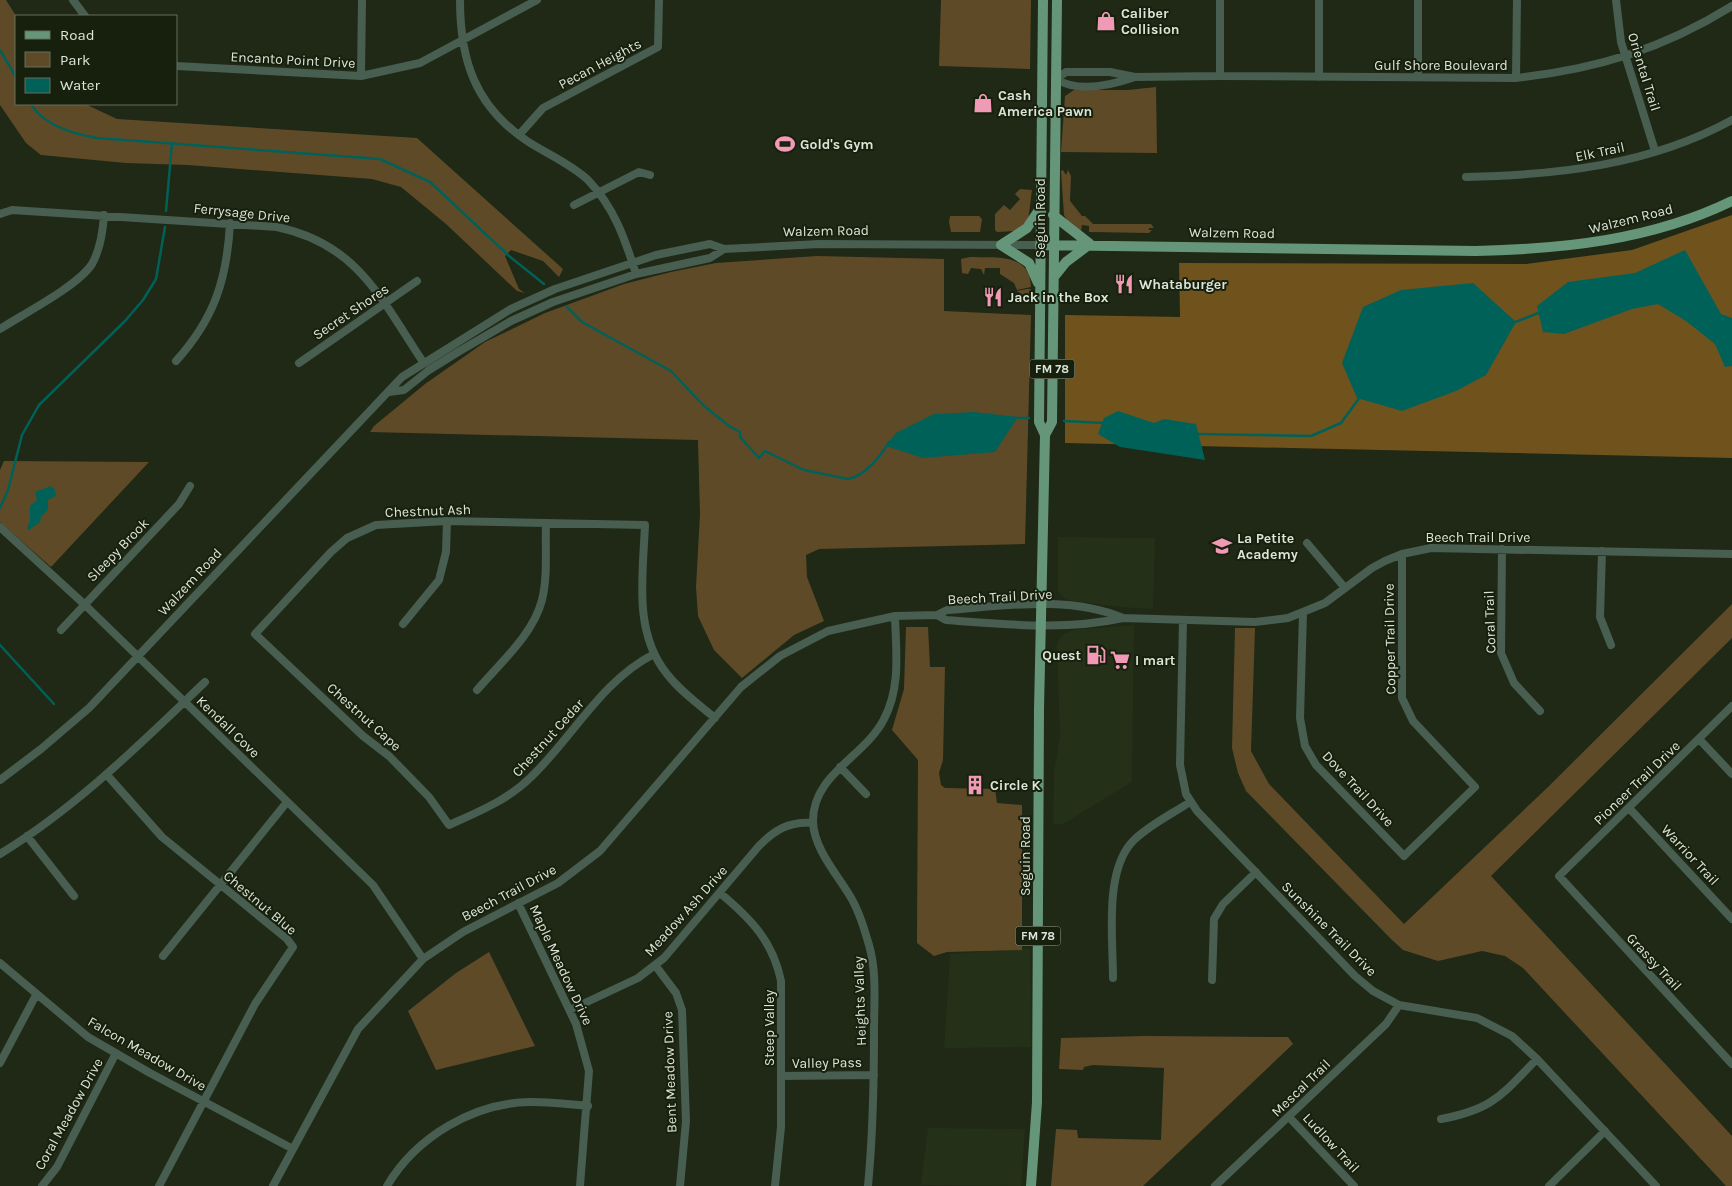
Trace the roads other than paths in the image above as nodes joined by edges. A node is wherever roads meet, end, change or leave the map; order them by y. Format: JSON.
{"nodes":[{"id":1,"x":74,"y":0,"type":"edge"},
{"id":2,"x":362,"y":0,"type":"edge"},
{"id":3,"x":460,"y":0,"type":"edge"},
{"id":4,"x":538,"y":0,"type":"edge"},
{"id":5,"x":659,"y":0,"type":"edge"},
{"id":6,"x":1043,"y":0,"type":"edge"},
{"id":7,"x":1057,"y":0,"type":"edge"},
{"id":8,"x":1220,"y":0,"type":"edge"},
{"id":9,"x":1319,"y":0,"type":"edge"},
{"id":10,"x":1418,"y":0,"type":"edge"},
{"id":11,"x":1517,"y":0,"type":"edge"},
{"id":12,"x":1616,"y":0,"type":"edge"},
{"id":13,"x":1732,"y":6,"type":"edge"},
{"id":14,"x":84,"y":15,"type":"edge"},
{"id":15,"x":462,"y":40,"type":"junction"},
{"id":16,"x":1043,"y":48,"type":"junction"},
{"id":17,"x":1626,"y":57,"type":"junction"},
{"id":18,"x":178,"y":66,"type":"edge"},
{"id":19,"x":361,"y":76,"type":"junction"},
{"id":20,"x":1220,"y":76,"type":"junction"},
{"id":21,"x":1318,"y":76,"type":"junction"},
{"id":22,"x":1135,"y":77,"type":"junction"},
{"id":23,"x":1418,"y":78,"type":"junction"},
{"id":24,"x":1516,"y":78,"type":"junction"},
{"id":25,"x":1056,"y":79,"type":"junction"},
{"id":26,"x":1042,"y":111,"type":"junction"},
{"id":27,"x":1732,"y":120,"type":"edge"},
{"id":28,"x":519,"y":134,"type":"junction"},
{"id":29,"x":1655,"y":151,"type":"junction"},
{"id":30,"x":650,"y":175,"type":"dead end"},
{"id":31,"x":1466,"y":178,"type":"dead end"},
{"id":32,"x":598,"y":192,"type":"junction"},
{"id":33,"x":1732,"y":201,"type":"edge"},
{"id":34,"x":574,"y":206,"type":"dead end"},
{"id":35,"x":1040,"y":209,"type":"junction"},
{"id":36,"x":0,"y":214,"type":"edge"},
{"id":37,"x":104,"y":215,"type":"junction"},
{"id":38,"x":1053,"y":215,"type":"junction"},
{"id":39,"x":230,"y":224,"type":"junction"},
{"id":40,"x":1090,"y":244,"type":"junction"},
{"id":41,"x":1001,"y":245,"type":"junction"},
{"id":42,"x":1040,"y":245,"type":"junction"},
{"id":43,"x":1053,"y":245,"type":"junction"},
{"id":44,"x":724,"y":249,"type":"junction"},
{"id":45,"x":632,"y":262,"type":"junction"},
{"id":46,"x":636,"y":274,"type":"junction"},
{"id":47,"x":1054,"y":277,"type":"junction"},
{"id":48,"x":417,"y":282,"type":"dead end"},
{"id":49,"x":1041,"y":291,"type":"junction"},
{"id":50,"x":385,"y":304,"type":"junction"},
{"id":51,"x":0,"y":329,"type":"edge"},
{"id":52,"x":176,"y":362,"type":"dead end"},
{"id":53,"x":423,"y":362,"type":"junction"},
{"id":54,"x":299,"y":363,"type":"dead end"},
{"id":55,"x":389,"y":392,"type":"junction"},
{"id":56,"x":1045,"y":435,"type":"junction"},
{"id":57,"x":190,"y":486,"type":"dead end"},
{"id":58,"x":447,"y":521,"type":"junction"},
{"id":59,"x":546,"y":524,"type":"junction"},
{"id":60,"x":0,"y":526,"type":"edge"},
{"id":61,"x":1307,"y":543,"type":"dead end"},
{"id":62,"x":1502,"y":549,"type":"junction"},
{"id":63,"x":1602,"y":550,"type":"junction"},
{"id":64,"x":1402,"y":554,"type":"junction"},
{"id":65,"x":1732,"y":554,"type":"edge"},
{"id":66,"x":1345,"y":588,"type":"junction"},
{"id":67,"x":84,"y":604,"type":"junction"},
{"id":68,"x":1042,"y":604,"type":"junction"},
{"id":69,"x":1303,"y":613,"type":"junction"},
{"id":70,"x":895,"y":616,"type":"junction"},
{"id":71,"x":937,"y":616,"type":"junction"},
{"id":72,"x":1123,"y":618,"type":"junction"},
{"id":73,"x":1183,"y":620,"type":"junction"},
{"id":74,"x":403,"y":624,"type":"dead end"},
{"id":75,"x":1041,"y":627,"type":"junction"},
{"id":76,"x":61,"y":630,"type":"dead end"},
{"id":77,"x":254,"y":634,"type":"joint"},
{"id":78,"x":1611,"y":645,"type":"dead end"},
{"id":79,"x":654,"y":654,"type":"junction"},
{"id":80,"x":139,"y":657,"type":"junction"},
{"id":81,"x":206,"y":682,"type":"dead end"},
{"id":82,"x":477,"y":690,"type":"dead end"},
{"id":83,"x":184,"y":703,"type":"junction"},
{"id":84,"x":1732,"y":706,"type":"edge"},
{"id":85,"x":1540,"y":711,"type":"dead end"},
{"id":86,"x":715,"y":718,"type":"junction"},
{"id":87,"x":1699,"y":739,"type":"junction"},
{"id":88,"x":840,"y":767,"type":"junction"},
{"id":89,"x":107,"y":774,"type":"junction"},
{"id":90,"x":1732,"y":774,"type":"edge"},
{"id":91,"x":0,"y":780,"type":"edge"},
{"id":92,"x":866,"y":794,"type":"dead end"},
{"id":93,"x":287,"y":802,"type":"junction"},
{"id":94,"x":1190,"y":802,"type":"junction"},
{"id":95,"x":1629,"y":808,"type":"junction"},
{"id":96,"x":813,"y":823,"type":"junction"},
{"id":97,"x":449,"y":825,"type":"joint"},
{"id":98,"x":28,"y":836,"type":"junction"},
{"id":99,"x":0,"y":854,"type":"edge"},
{"id":100,"x":1404,"y":856,"type":"joint"},
{"id":101,"x":1256,"y":872,"type":"junction"},
{"id":102,"x":1558,"y":876,"type":"joint"},
{"id":103,"x":219,"y":885,"type":"junction"},
{"id":104,"x":720,"y":893,"type":"junction"},
{"id":105,"x":74,"y":896,"type":"dead end"},
{"id":106,"x":518,"y":903,"type":"junction"},
{"id":107,"x":1732,"y":919,"type":"edge"},
{"id":108,"x":162,"y":956,"type":"dead end"},
{"id":109,"x":423,"y":959,"type":"junction"},
{"id":110,"x":0,"y":963,"type":"edge"},
{"id":111,"x":655,"y":965,"type":"junction"},
{"id":112,"x":1113,"y":978,"type":"dead end"},
{"id":113,"x":1212,"y":980,"type":"dead end"},
{"id":114,"x":36,"y":995,"type":"junction"},
{"id":115,"x":1400,"y":1005,"type":"junction"},
{"id":116,"x":570,"y":1010,"type":"junction"},
{"id":117,"x":116,"y":1053,"type":"junction"},
{"id":118,"x":1537,"y":1059,"type":"junction"},
{"id":119,"x":0,"y":1063,"type":"edge"},
{"id":120,"x":1732,"y":1064,"type":"edge"},
{"id":121,"x":874,"y":1075,"type":"junction"},
{"id":122,"x":782,"y":1076,"type":"junction"},
{"id":123,"x":204,"y":1102,"type":"junction"},
{"id":124,"x":588,"y":1106,"type":"junction"},
{"id":125,"x":1289,"y":1116,"type":"junction"},
{"id":126,"x":1441,"y":1119,"type":"dead end"},
{"id":127,"x":1605,"y":1131,"type":"junction"},
{"id":128,"x":293,"y":1149,"type":"junction"},
{"id":129,"x":1217,"y":1185,"type":"edge"},
{"id":130,"x":42,"y":1186,"type":"edge"},
{"id":131,"x":159,"y":1186,"type":"edge"},
{"id":132,"x":273,"y":1186,"type":"edge"},
{"id":133,"x":387,"y":1186,"type":"edge"},
{"id":134,"x":580,"y":1186,"type":"edge"},
{"id":135,"x":680,"y":1186,"type":"edge"},
{"id":136,"x":775,"y":1186,"type":"edge"},
{"id":137,"x":868,"y":1186,"type":"edge"},
{"id":138,"x":1031,"y":1186,"type":"edge"},
{"id":139,"x":1354,"y":1186,"type":"edge"},
{"id":140,"x":1549,"y":1186,"type":"edge"},
{"id":141,"x":1656,"y":1186,"type":"edge"}],
"edges":[{"from":1,"to":14,"type":"street"},
{"from":2,"to":19,"type":"street"},
{"from":3,"to":15,"type":"street"},
{"from":4,"to":15,"type":"street","name":"Encanto Point Drive"},
{"from":5,"to":28,"type":"street","name":"Pecan Heights"},
{"from":6,"to":16,"type":"main road","name":"Seguin Road","number":"FM 78"},
{"from":7,"to":25,"type":"main road","name":"Seguin Road","number":"FM 78"},
{"from":8,"to":20,"type":"street"},
{"from":9,"to":21,"type":"street"},
{"from":10,"to":23,"type":"street"},
{"from":11,"to":24,"type":"street"},
{"from":12,"to":17,"type":"street","name":"Oriental Trail"},
{"from":13,"to":17,"type":"street","name":"Gulf Shore Boulevard"},
{"from":15,"to":19,"type":"street","name":"Encanto Point Drive"},
{"from":15,"to":28,"type":"street"},
{"from":16,"to":25,"type":"main road"},
{"from":16,"to":26,"type":"main road","name":"Seguin Road","number":"FM 78"},
{"from":17,"to":24,"type":"street","name":"Gulf Shore Boulevard"},
{"from":17,"to":29,"type":"street","name":"Oriental Trail"},
{"from":18,"to":19,"type":"street","name":"Encanto Point Drive"},
{"from":20,"to":21,"type":"street","name":"Gulf Shore Boulevard"},
{"from":20,"to":22,"type":"street","name":"Gulf Shore Boulevard"},
{"from":21,"to":23,"type":"street","name":"Gulf Shore Boulevard"},
{"from":22,"to":25,"type":"street","name":"Gulf Shore Boulevard"},
{"from":22,"to":25,"type":"street","name":"Gulf Shore Boulevard"},
{"from":23,"to":24,"type":"street","name":"Gulf Shore Boulevard"},
{"from":25,"to":26,"type":"main road"},
{"from":25,"to":38,"type":"main road","name":"Seguin Road","number":"FM 78"},
{"from":26,"to":35,"type":"main road","name":"Seguin Road","number":"FM 78"},
{"from":27,"to":29,"type":"street","name":"Elk Trail"},
{"from":28,"to":32,"type":"street"},
{"from":29,"to":31,"type":"street","name":"Elk Trail"},
{"from":30,"to":32,"type":"street"},
{"from":32,"to":34,"type":"street"},
{"from":32,"to":45,"type":"street"},
{"from":33,"to":40,"type":"main road","name":"Walzem Road"},
{"from":35,"to":41,"type":"main road"},
{"from":35,"to":42,"type":"main road","name":"Seguin Road","number":"FM 78"},
{"from":36,"to":37,"type":"street","name":"Ferrysage Drive"},
{"from":37,"to":39,"type":"street","name":"Ferrysage Drive"},
{"from":37,"to":51,"type":"street"},
{"from":38,"to":40,"type":"main road"},
{"from":38,"to":43,"type":"main road","name":"Seguin Road","number":"FM 78"},
{"from":39,"to":50,"type":"street","name":"Ferrysage Drive"},
{"from":39,"to":52,"type":"street"},
{"from":40,"to":43,"type":"main road","name":"Walzem Road"},
{"from":40,"to":47,"type":"main road"},
{"from":41,"to":42,"type":"street","name":"Walzem Road"},
{"from":41,"to":44,"type":"street","name":"Walzem Road"},
{"from":41,"to":49,"type":"main road"},
{"from":42,"to":43,"type":"main road","name":"Walzem Road"},
{"from":42,"to":49,"type":"main road","name":"Seguin Road","number":"FM 78"},
{"from":43,"to":47,"type":"main road","name":"Seguin Road","number":"FM 78"},
{"from":44,"to":45,"type":"street","name":"Walzem Road"},
{"from":44,"to":46,"type":"street","name":"Walzem Road"},
{"from":45,"to":46,"type":"street"},
{"from":45,"to":53,"type":"street","name":"Walzem Road"},
{"from":46,"to":55,"type":"street","name":"Walzem Road"},
{"from":47,"to":56,"type":"main road","name":"Seguin Road","number":"FM 78"},
{"from":48,"to":50,"type":"street","name":"Secret Shores"},
{"from":49,"to":56,"type":"main road","name":"Seguin Road","number":"FM 78"},
{"from":50,"to":53,"type":"street","name":"Ferrysage Drive"},
{"from":50,"to":54,"type":"street","name":"Secret Shores"},
{"from":53,"to":55,"type":"street","name":"Walzem Road"},
{"from":55,"to":80,"type":"street","name":"Walzem Road"},
{"from":56,"to":68,"type":"main road","name":"Seguin Road","number":"FM 78"},
{"from":57,"to":67,"type":"street","name":"Sleepy Brook"},
{"from":58,"to":59,"type":"street","name":"Chestnut Ash"},
{"from":58,"to":74,"type":"street"},
{"from":58,"to":77,"type":"street","name":"Chestnut Ash"},
{"from":59,"to":79,"type":"street","name":"Chestnut Ash"},
{"from":59,"to":82,"type":"street"},
{"from":60,"to":67,"type":"street","name":"Kendall Cove"},
{"from":61,"to":66,"type":"street"},
{"from":62,"to":63,"type":"street","name":"Beech Trail Drive"},
{"from":62,"to":64,"type":"street","name":"Beech Trail Drive"},
{"from":62,"to":85,"type":"street","name":"Coral Trail"},
{"from":63,"to":65,"type":"street","name":"Beech Trail Drive"},
{"from":63,"to":78,"type":"street"},
{"from":64,"to":66,"type":"street","name":"Beech Trail Drive"},
{"from":64,"to":100,"type":"street","name":"Copper Trail Drive"},
{"from":66,"to":69,"type":"street","name":"Beech Trail Drive"},
{"from":67,"to":76,"type":"street","name":"Sleepy Brook"},
{"from":67,"to":80,"type":"street","name":"Kendall Cove"},
{"from":68,"to":71,"type":"street","name":"Beech Trail Drive"},
{"from":68,"to":72,"type":"street","name":"Beech Trail Drive"},
{"from":68,"to":75,"type":"main road","name":"Seguin Road","number":"FM 78"},
{"from":69,"to":73,"type":"street","name":"Beech Trail Drive"},
{"from":69,"to":100,"type":"street","name":"Dove Trail Drive"},
{"from":70,"to":71,"type":"street","name":"Beech Trail Drive"},
{"from":70,"to":86,"type":"street","name":"Beech Trail Drive"},
{"from":70,"to":88,"type":"street","name":"Heights Valley"},
{"from":71,"to":75,"type":"street","name":"Beech Trail Drive"},
{"from":72,"to":73,"type":"street","name":"Beech Trail Drive"},
{"from":72,"to":75,"type":"street","name":"Beech Trail Drive"},
{"from":73,"to":94,"type":"street","name":"Sunshine Trail Drive"},
{"from":75,"to":138,"type":"main road","name":"Seguin Road","number":"FM 78"},
{"from":77,"to":97,"type":"street","name":"Chestnut Cape"},
{"from":79,"to":86,"type":"street"},
{"from":79,"to":97,"type":"street","name":"Chestnut Cedar"},
{"from":80,"to":83,"type":"street","name":"Kendall Cove"},
{"from":80,"to":91,"type":"street","name":"Walzem Road"},
{"from":81,"to":83,"type":"street"},
{"from":83,"to":89,"type":"street"},
{"from":83,"to":93,"type":"street","name":"Kendall Cove"},
{"from":84,"to":87,"type":"street","name":"Pioneer Trail Drive"},
{"from":86,"to":106,"type":"street","name":"Beech Trail Drive"},
{"from":87,"to":90,"type":"street"},
{"from":87,"to":95,"type":"street","name":"Pioneer Trail Drive"},
{"from":88,"to":92,"type":"street"},
{"from":88,"to":96,"type":"street","name":"Heights Valley"},
{"from":89,"to":98,"type":"street"},
{"from":89,"to":103,"type":"street","name":"Chestnut Blue"},
{"from":93,"to":103,"type":"street"},
{"from":93,"to":109,"type":"street","name":"Kendall Cove"},
{"from":94,"to":101,"type":"street","name":"Sunshine Trail Drive"},
{"from":94,"to":112,"type":"street"},
{"from":95,"to":102,"type":"street","name":"Pioneer Trail Drive"},
{"from":95,"to":107,"type":"street","name":"Warrior Trail"},
{"from":96,"to":104,"type":"street","name":"Meadow Ash Drive"},
{"from":96,"to":121,"type":"street","name":"Heights Valley"},
{"from":98,"to":99,"type":"street"},
{"from":98,"to":105,"type":"street"},
{"from":101,"to":113,"type":"street"},
{"from":101,"to":115,"type":"street","name":"Sunshine Trail Drive"},
{"from":102,"to":120,"type":"street","name":"Grassy Trail"},
{"from":103,"to":108,"type":"street"},
{"from":103,"to":123,"type":"street","name":"Chestnut Blue"},
{"from":104,"to":111,"type":"street","name":"Meadow Ash Drive"},
{"from":104,"to":122,"type":"street","name":"Steep Valley"},
{"from":106,"to":109,"type":"street","name":"Beech Trail Drive"},
{"from":106,"to":116,"type":"street","name":"Maple Meadow Drive"},
{"from":109,"to":128,"type":"street","name":"Beech Trail Drive"},
{"from":110,"to":114,"type":"street","name":"Falcon Meadow Drive"},
{"from":111,"to":116,"type":"street","name":"Meadow Ash Drive"},
{"from":111,"to":135,"type":"street","name":"Bent Meadow Drive"},
{"from":114,"to":117,"type":"street","name":"Falcon Meadow Drive"},
{"from":114,"to":119,"type":"street"},
{"from":115,"to":118,"type":"street","name":"Sunshine Trail Drive"},
{"from":115,"to":125,"type":"street","name":"Mescal Trail"},
{"from":116,"to":124,"type":"street","name":"Maple Meadow Drive"},
{"from":117,"to":123,"type":"street","name":"Falcon Meadow Drive"},
{"from":117,"to":130,"type":"street","name":"Coral Meadow Drive"},
{"from":118,"to":126,"type":"street"},
{"from":118,"to":127,"type":"street","name":"Sunshine Trail Drive"},
{"from":121,"to":122,"type":"street","name":"Valley Pass"},
{"from":121,"to":137,"type":"street","name":"Heights Valley"},
{"from":122,"to":136,"type":"street","name":"Steep Valley"},
{"from":123,"to":128,"type":"street","name":"Falcon Meadow Drive"},
{"from":123,"to":131,"type":"street"},
{"from":124,"to":133,"type":"street"},
{"from":124,"to":134,"type":"street","name":"Maple Meadow Drive"},
{"from":125,"to":129,"type":"street","name":"Mescal Trail"},
{"from":125,"to":139,"type":"street","name":"Ludlow Trail"},
{"from":127,"to":140,"type":"street"},
{"from":127,"to":141,"type":"street","name":"Sunshine Trail Drive"},
{"from":128,"to":132,"type":"street","name":"Beech Trail Drive"}]}
